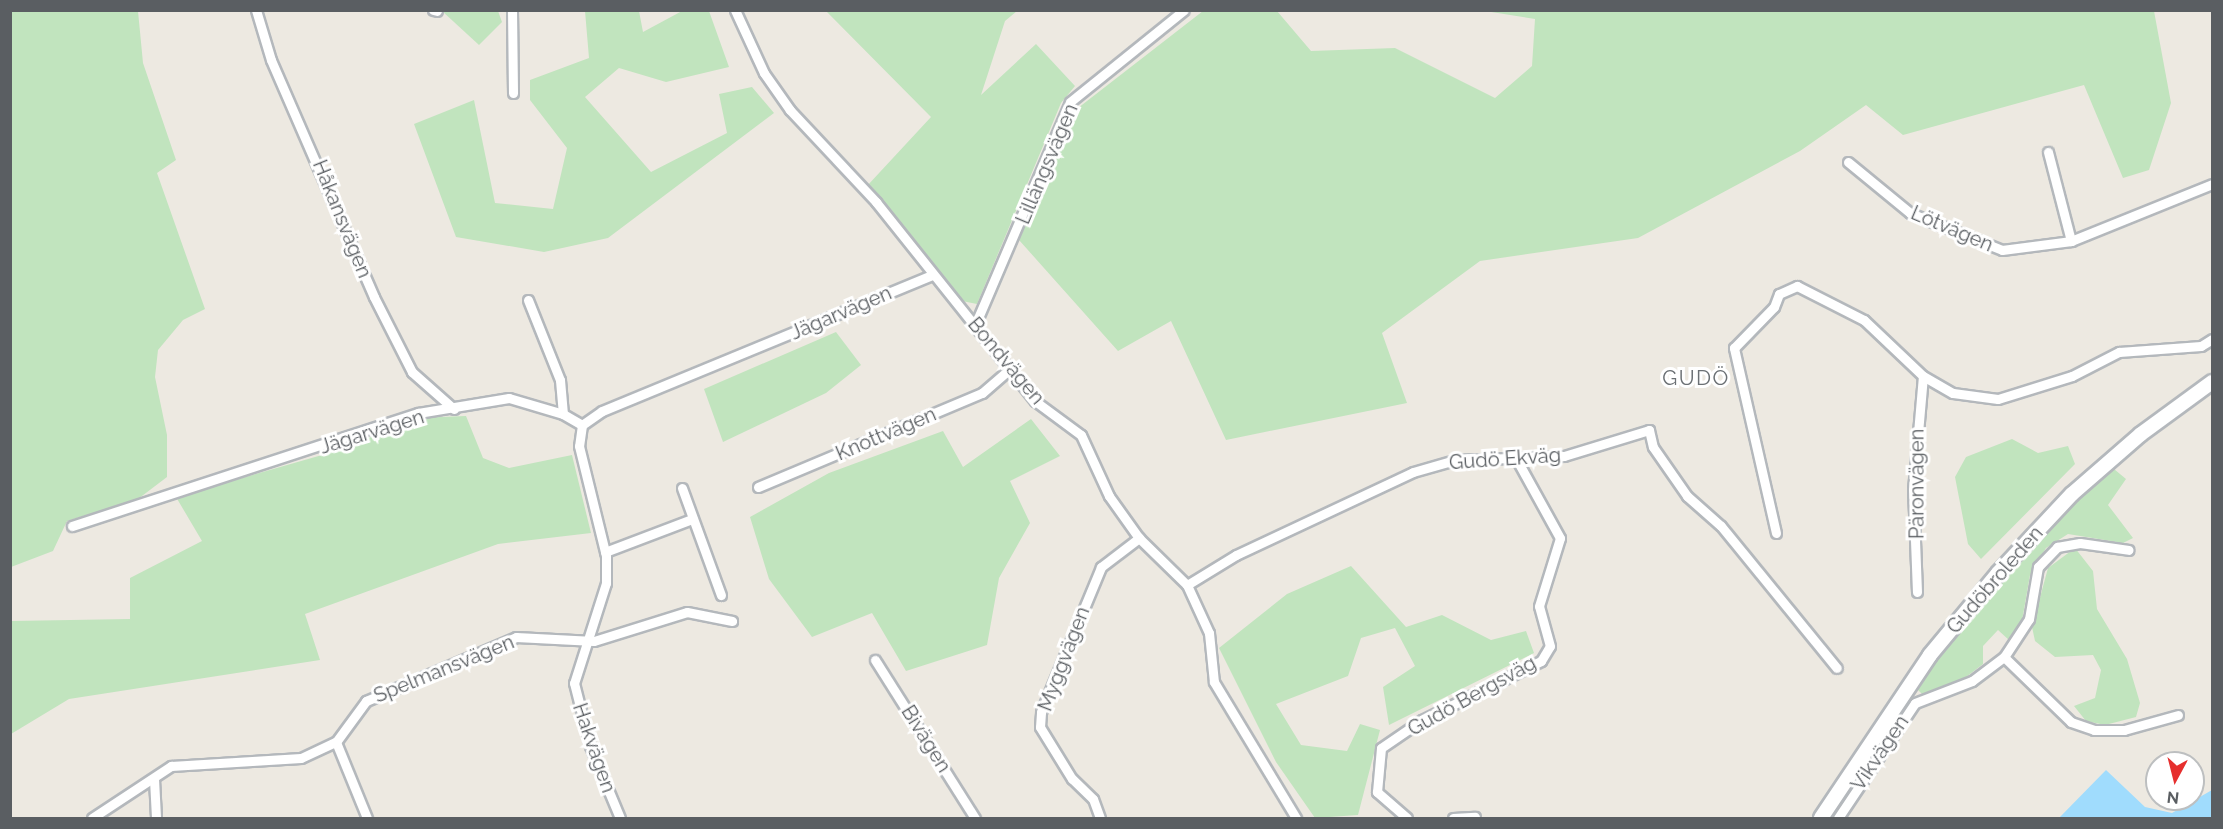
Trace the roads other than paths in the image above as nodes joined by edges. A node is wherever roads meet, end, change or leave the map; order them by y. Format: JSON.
{"nodes":[{"id":1,"x":256,"y":10,"type":"edge"},
{"id":2,"x":512,"y":10,"type":"edge"},
{"id":3,"x":735,"y":10,"type":"edge"},
{"id":4,"x":1184,"y":10,"type":"edge"},
{"id":5,"x":513,"y":93,"type":"dead end"},
{"id":6,"x":2048,"y":152,"type":"dead end"},
{"id":7,"x":1848,"y":162,"type":"dead end"},
{"id":8,"x":2212,"y":184,"type":"edge"},
{"id":9,"x":2071,"y":241,"type":"junction"},
{"id":10,"x":932,"y":275,"type":"junction"},
{"id":11,"x":528,"y":300,"type":"dead end"},
{"id":12,"x":975,"y":325,"type":"junction"},
{"id":13,"x":2212,"y":339,"type":"edge"},
{"id":14,"x":1008,"y":370,"type":"junction"},
{"id":15,"x":1923,"y":376,"type":"junction"},
{"id":16,"x":2212,"y":382,"type":"edge"},
{"id":17,"x":454,"y":409,"type":"junction"},
{"id":18,"x":563,"y":414,"type":"junction"},
{"id":19,"x":582,"y":426,"type":"junction"},
{"id":20,"x":1517,"y":460,"type":"junction"},
{"id":21,"x":758,"y":487,"type":"dead end"},
{"id":22,"x":682,"y":488,"type":"dead end"},
{"id":23,"x":692,"y":519,"type":"junction"},
{"id":24,"x":72,"y":525,"type":"dead end"},
{"id":25,"x":1776,"y":533,"type":"dead end"},
{"id":26,"x":1140,"y":538,"type":"junction"},
{"id":27,"x":2129,"y":550,"type":"dead end"},
{"id":28,"x":605,"y":552,"type":"junction"},
{"id":29,"x":1187,"y":585,"type":"junction"},
{"id":30,"x":1917,"y":592,"type":"dead end"},
{"id":31,"x":721,"y":595,"type":"dead end"},
{"id":32,"x":732,"y":621,"type":"dead end"},
{"id":33,"x":584,"y":641,"type":"junction"},
{"id":34,"x":2004,"y":657,"type":"junction"},
{"id":35,"x":875,"y":660,"type":"dead end"},
{"id":36,"x":1837,"y":668,"type":"dead end"},
{"id":37,"x":2178,"y":715,"type":"dead end"},
{"id":38,"x":336,"y":742,"type":"junction"},
{"id":39,"x":154,"y":779,"type":"junction"},
{"id":40,"x":1475,"y":817,"type":"dead end"},
{"id":41,"x":92,"y":819,"type":"edge"},
{"id":42,"x":156,"y":819,"type":"edge"},
{"id":43,"x":367,"y":819,"type":"edge"},
{"id":44,"x":620,"y":819,"type":"edge"},
{"id":45,"x":975,"y":819,"type":"edge"},
{"id":46,"x":1100,"y":819,"type":"edge"},
{"id":47,"x":1296,"y":819,"type":"edge"},
{"id":48,"x":1407,"y":819,"type":"edge"},
{"id":49,"x":1453,"y":819,"type":"edge"},
{"id":50,"x":1821,"y":819,"type":"edge"},
{"id":51,"x":1838,"y":819,"type":"edge"}],
"edges":[{"from":1,"to":17,"type":"street","name":"Håkansvägen"},
{"from":2,"to":5,"type":"street"},
{"from":3,"to":10,"type":"street","name":"Bondvägen"},
{"from":4,"to":12,"type":"street","name":"Lillängsvägen"},
{"from":6,"to":9,"type":"street"},
{"from":7,"to":9,"type":"street","name":"Lötvägen"},
{"from":8,"to":9,"type":"street","name":"Lötvägen"},
{"from":10,"to":12,"type":"street","name":"Bondvägen"},
{"from":10,"to":19,"type":"street","name":"Jägarvägen"},
{"from":11,"to":18,"type":"street"},
{"from":12,"to":14,"type":"street","name":"Bondvägen"},
{"from":13,"to":15,"type":"street"},
{"from":14,"to":21,"type":"street","name":"Knottvägen"},
{"from":14,"to":26,"type":"street","name":"Bondvägen"},
{"from":15,"to":25,"type":"street"},
{"from":15,"to":30,"type":"street","name":"Päronvägen"},
{"from":16,"to":50,"type":"main road","name":"Gudöbroleden"},
{"from":17,"to":18,"type":"street","name":"Jägarvägen"},
{"from":17,"to":24,"type":"street","name":"Jägarvägen"},
{"from":18,"to":19,"type":"street","name":"Jägarvägen"},
{"from":19,"to":28,"type":"street","name":"Hakvägen"},
{"from":20,"to":29,"type":"street","name":"Gudö Ekväg"},
{"from":20,"to":36,"type":"street","name":"Gudö Ekväg"},
{"from":20,"to":48,"type":"street","name":"Gudö Bergsväg"},
{"from":22,"to":23,"type":"street"},
{"from":23,"to":28,"type":"street"},
{"from":23,"to":31,"type":"street"},
{"from":26,"to":29,"type":"street","name":"Bondvägen"},
{"from":26,"to":46,"type":"street","name":"Myggvägen"},
{"from":27,"to":34,"type":"street","name":"Vikvägen"},
{"from":28,"to":33,"type":"street","name":"Hakvägen"},
{"from":29,"to":47,"type":"street","name":"Bondvägen"},
{"from":32,"to":33,"type":"street"},
{"from":33,"to":38,"type":"street","name":"Spelmansvägen"},
{"from":33,"to":44,"type":"street","name":"Hakvägen"},
{"from":34,"to":37,"type":"street"},
{"from":34,"to":51,"type":"street","name":"Vikvägen"},
{"from":35,"to":45,"type":"street","name":"Bivägen"},
{"from":38,"to":39,"type":"street","name":"Spelmansvägen"},
{"from":38,"to":43,"type":"street"},
{"from":39,"to":41,"type":"street","name":"Spelmansvägen"},
{"from":39,"to":42,"type":"street"},
{"from":40,"to":49,"type":"street"}]}
